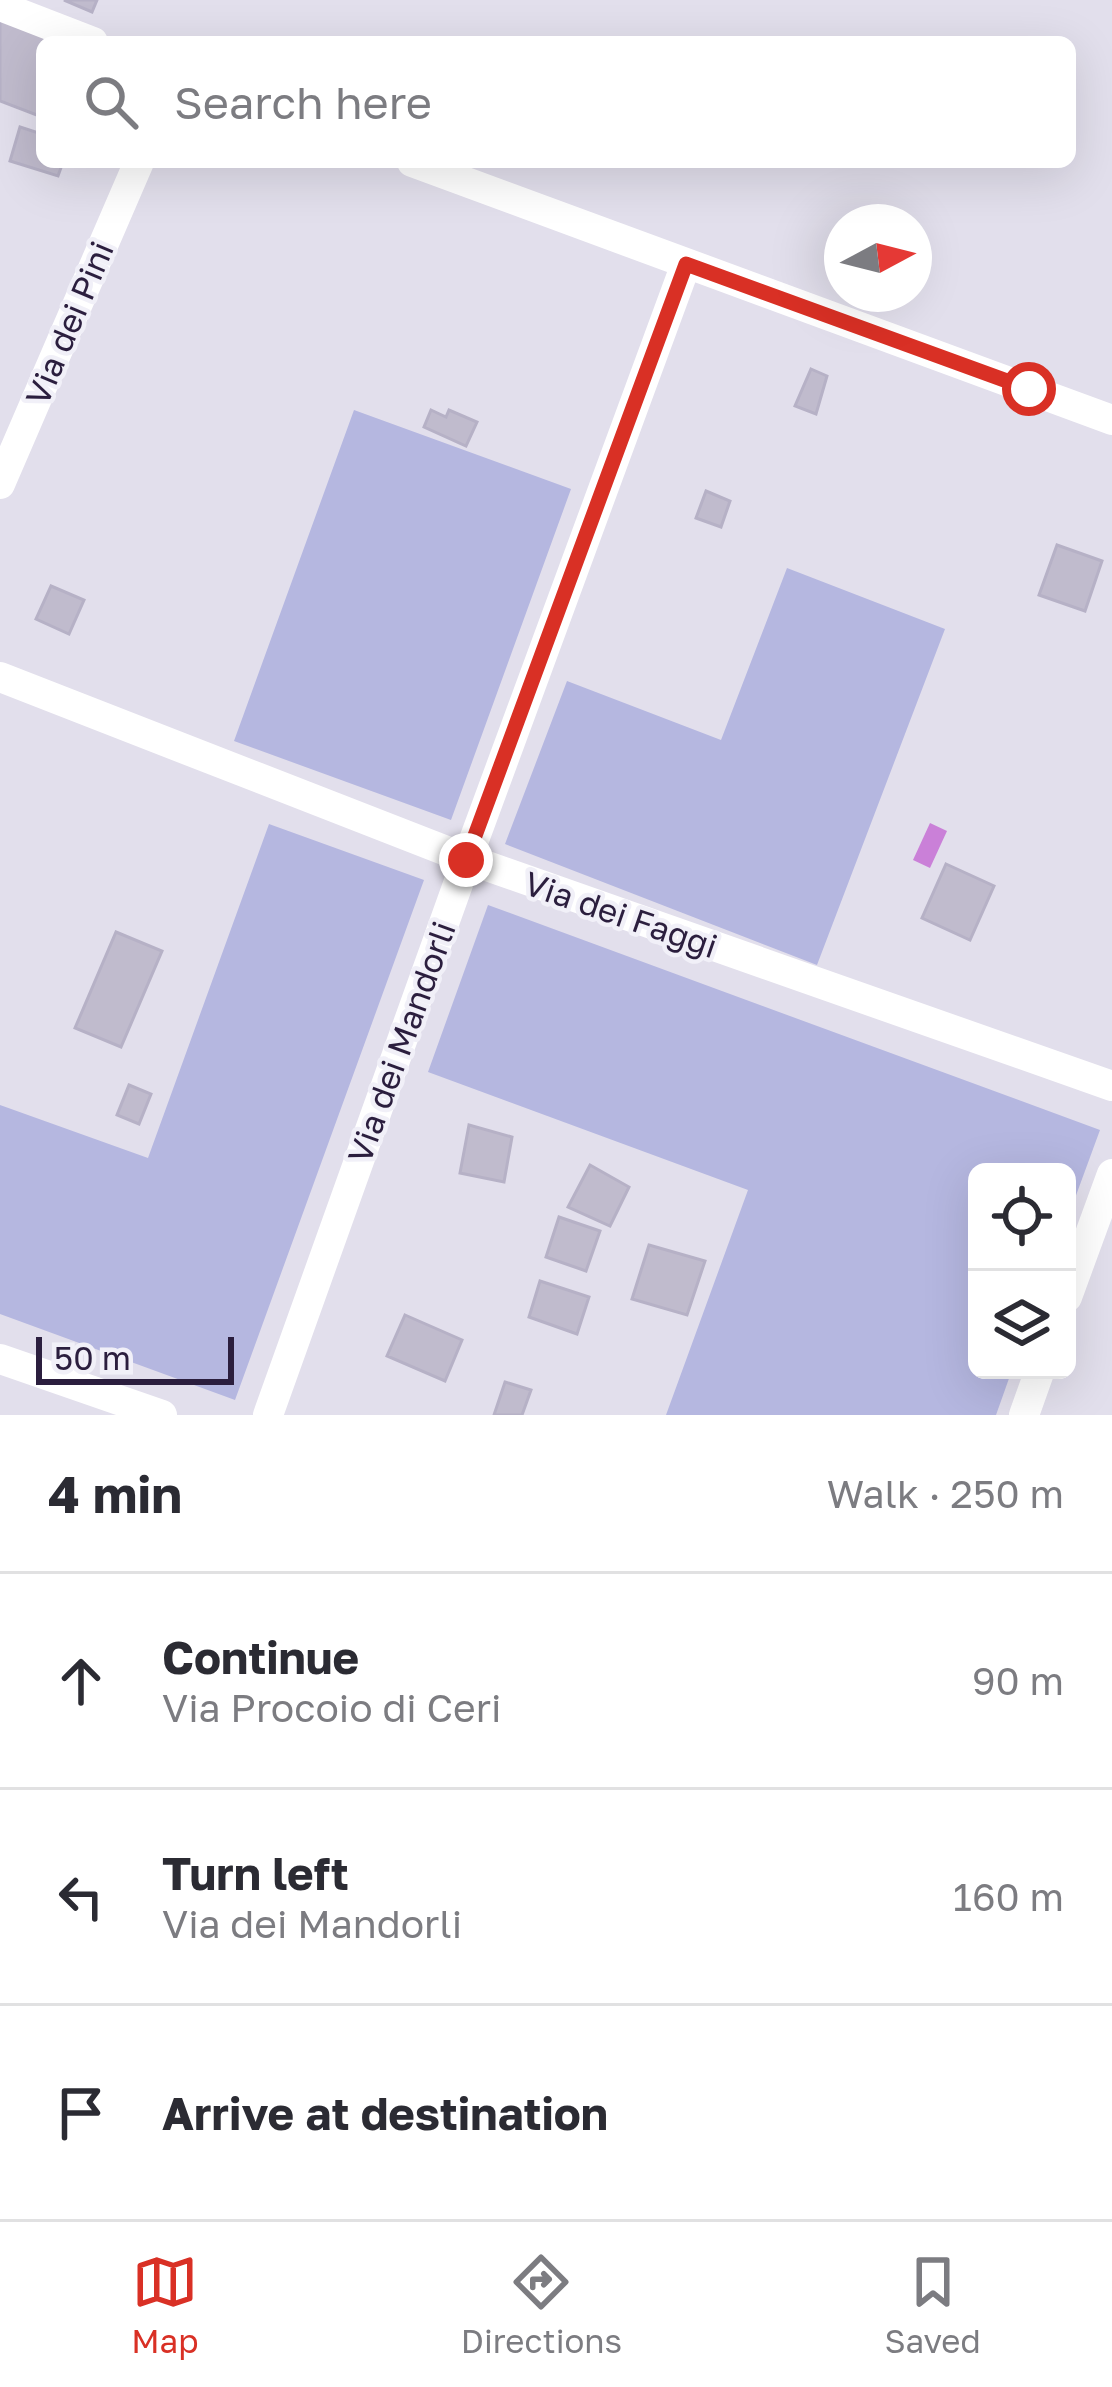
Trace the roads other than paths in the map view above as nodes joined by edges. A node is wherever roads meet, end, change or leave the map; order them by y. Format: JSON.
{"nodes":[{"id":1,"x":0,"y":6,"type":"edge"},
{"id":2,"x":78,"y":36,"type":"edge"},
{"id":3,"x":136,"y":168,"type":"edge"},
{"id":4,"x":428,"y":168,"type":"edge"},
{"id":5,"x":686,"y":264,"type":"junction"},
{"id":6,"x":1112,"y":420,"type":"edge"},
{"id":7,"x":0,"y":484,"type":"edge"},
{"id":8,"x":0,"y":677,"type":"edge"},
{"id":9,"x":466,"y":860,"type":"junction"},
{"id":10,"x":1112,"y":1086,"type":"edge"},
{"id":11,"x":1112,"y":1174,"type":"edge"},
{"id":12,"x":1076,"y":1272,"type":"edge"},
{"id":13,"x":0,"y":1359,"type":"edge"},
{"id":14,"x":1037,"y":1379,"type":"edge"},
{"id":15,"x":162,"y":1415,"type":"edge"},
{"id":16,"x":268,"y":1415,"type":"edge"},
{"id":17,"x":1024,"y":1415,"type":"edge"}],
"edges":[{"from":1,"to":2,"type":"street"},
{"from":3,"to":7,"type":"street","name":"Via dei Pini"},
{"from":4,"to":5,"type":"street"},
{"from":5,"to":6,"type":"street"},
{"from":5,"to":9,"type":"street","name":"Via dei Mandorli"},
{"from":8,"to":9,"type":"street","name":"Via dei Faggi"},
{"from":9,"to":10,"type":"street","name":"Via dei Faggi"},
{"from":9,"to":16,"type":"street","name":"Via dei Mandorli"},
{"from":11,"to":12,"type":"street"},
{"from":13,"to":15,"type":"street"},
{"from":14,"to":17,"type":"street"}]}
